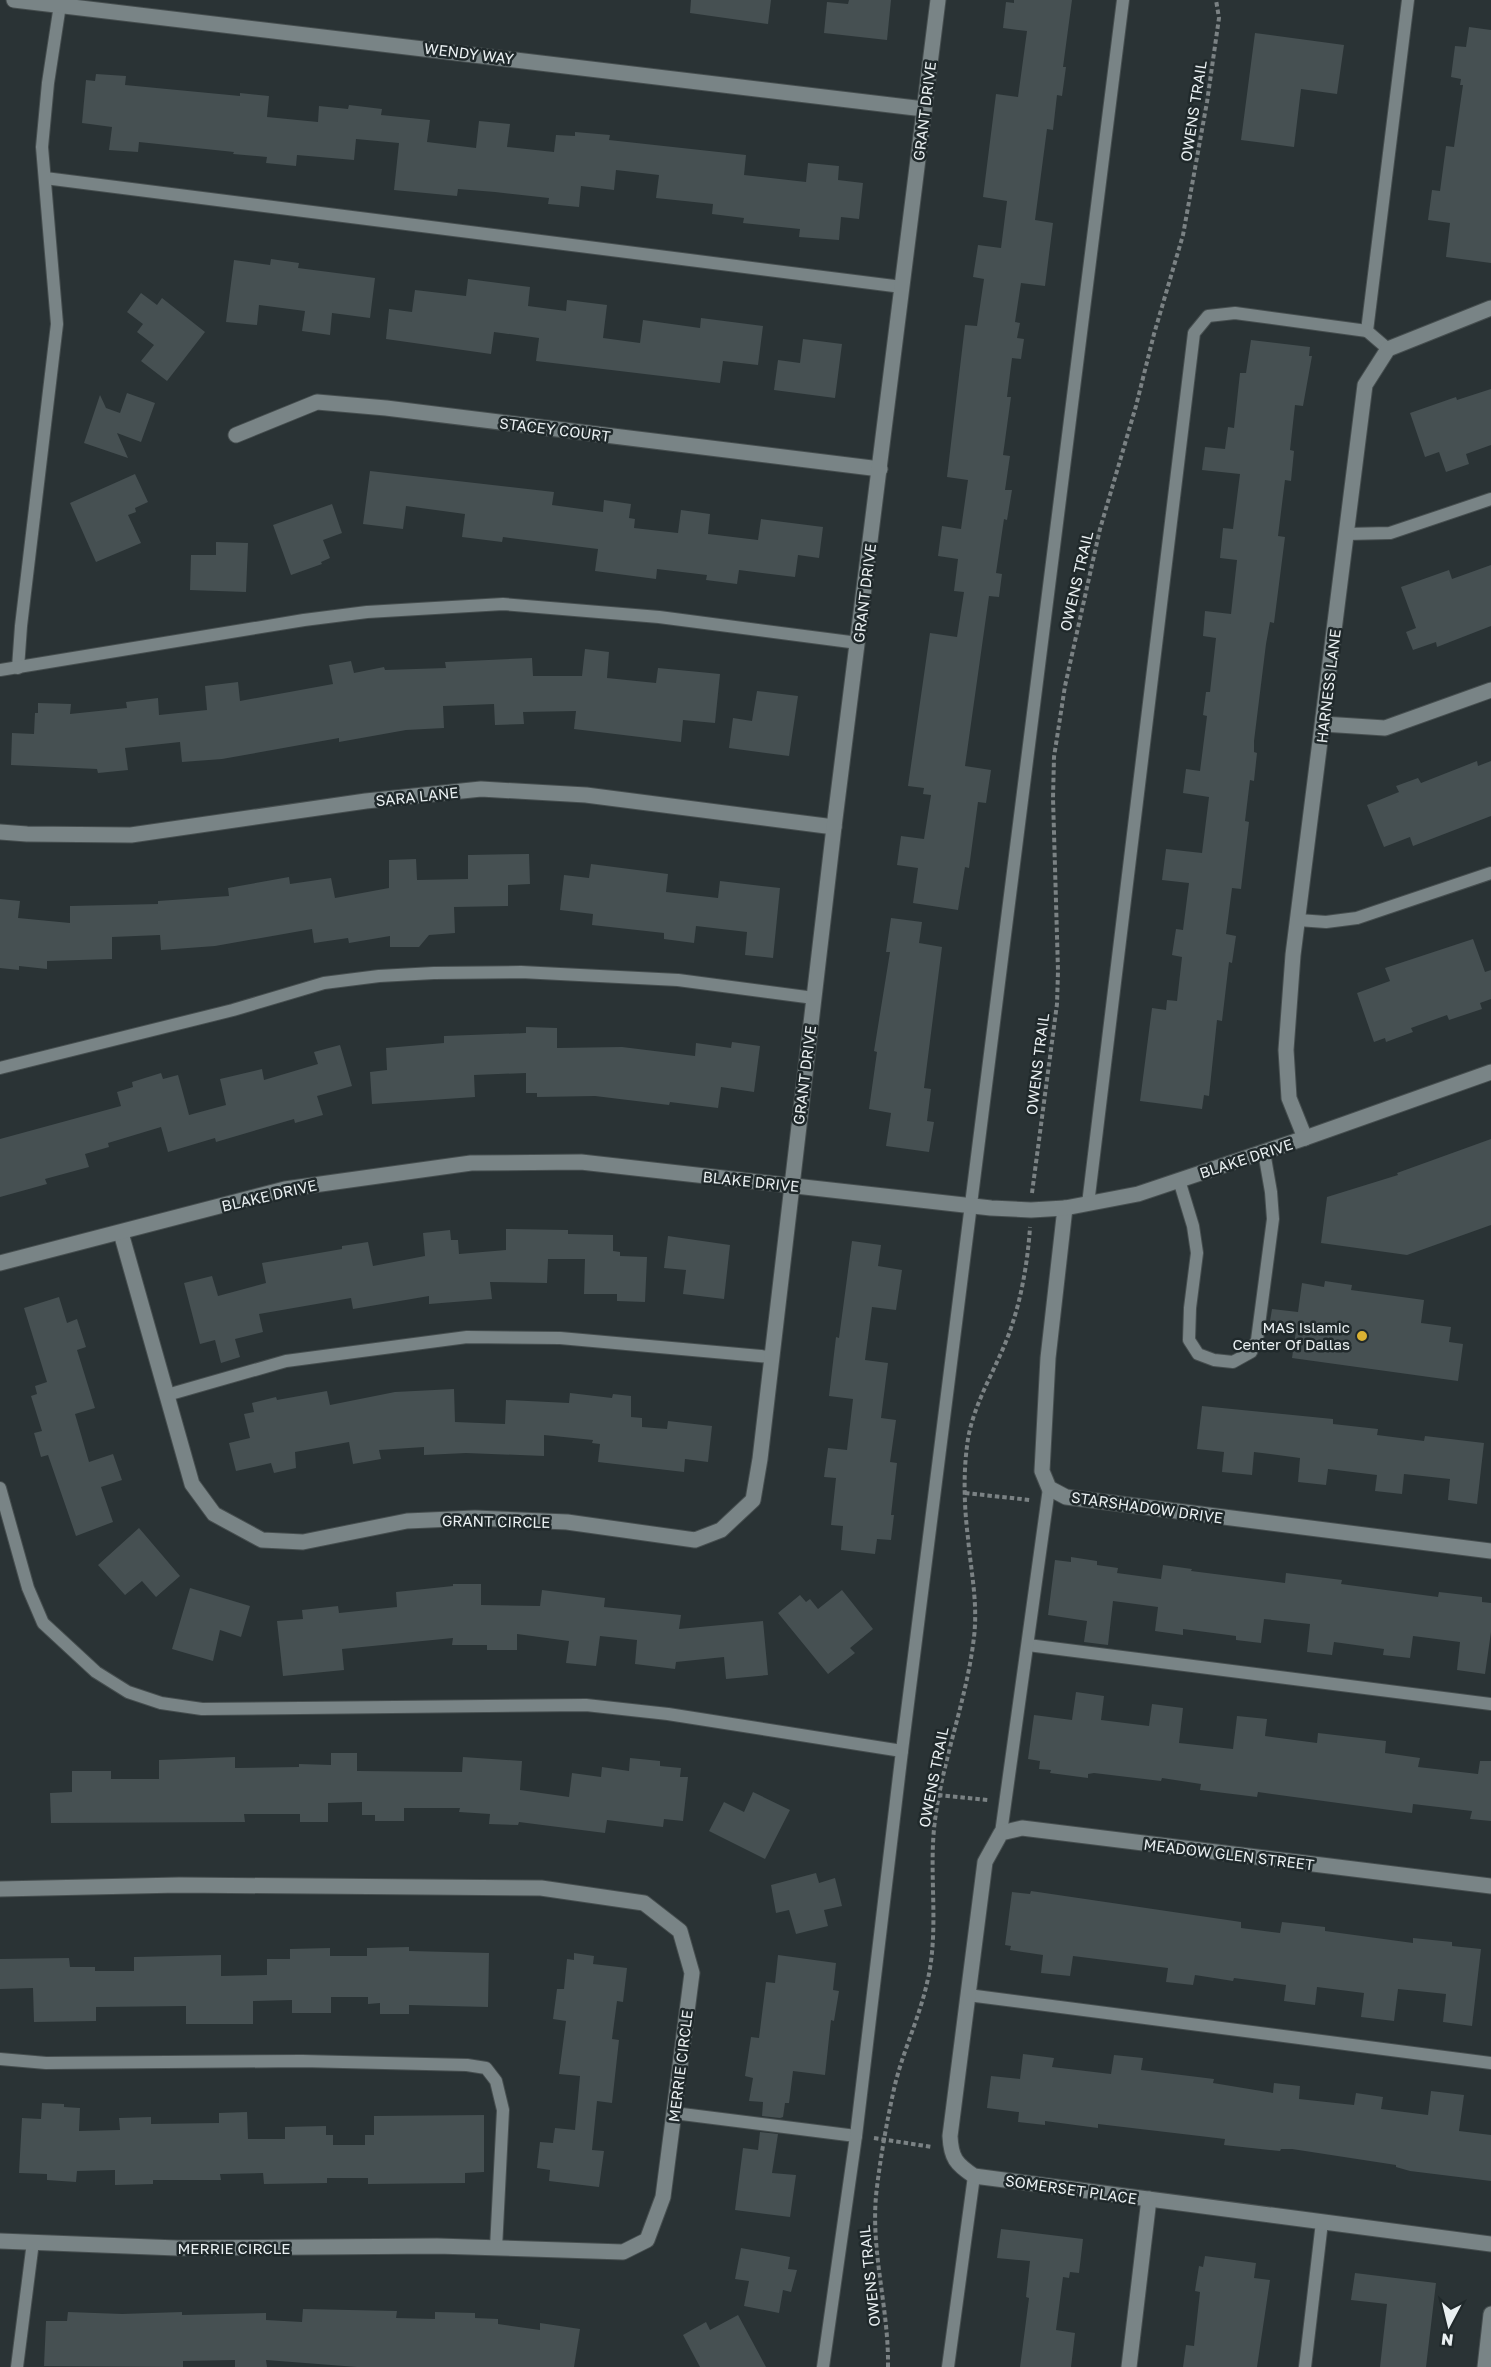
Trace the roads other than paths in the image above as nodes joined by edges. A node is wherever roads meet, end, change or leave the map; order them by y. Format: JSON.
{"nodes":[{"id":1,"x":14,"y":0,"type":"edge"},
{"id":2,"x":938,"y":0,"type":"edge"},
{"id":3,"x":1123,"y":0,"type":"edge"},
{"id":4,"x":1408,"y":0,"type":"edge"},
{"id":5,"x":60,"y":5,"type":"junction"},
{"id":6,"x":924,"y":109,"type":"junction"},
{"id":7,"x":45,"y":178,"type":"junction"},
{"id":8,"x":902,"y":287,"type":"junction"},
{"id":9,"x":1491,"y":308,"type":"edge"},
{"id":10,"x":1367,"y":331,"type":"junction"},
{"id":11,"x":1388,"y":349,"type":"junction"},
{"id":12,"x":236,"y":435,"type":"dead end"},
{"id":13,"x":880,"y":469,"type":"junction"},
{"id":14,"x":1491,"y":499,"type":"edge"},
{"id":15,"x":1346,"y":534,"type":"junction"},
{"id":16,"x":858,"y":643,"type":"junction"},
{"id":17,"x":18,"y":668,"type":"junction"},
{"id":18,"x":0,"y":670,"type":"edge"},
{"id":19,"x":1491,"y":690,"type":"edge"},
{"id":20,"x":1323,"y":723,"type":"junction"},
{"id":21,"x":834,"y":827,"type":"junction"},
{"id":22,"x":0,"y":831,"type":"edge"},
{"id":23,"x":1491,"y":873,"type":"edge"},
{"id":24,"x":1298,"y":920,"type":"junction"},
{"id":25,"x":814,"y":998,"type":"junction"},
{"id":26,"x":0,"y":1068,"type":"edge"},
{"id":27,"x":1491,"y":1072,"type":"edge"},
{"id":28,"x":1305,"y":1138,"type":"junction"},
{"id":29,"x":1264,"y":1152,"type":"junction"},
{"id":30,"x":1179,"y":1180,"type":"junction"},
{"id":31,"x":791,"y":1186,"type":"junction"},
{"id":32,"x":1088,"y":1204,"type":"junction"},
{"id":33,"x":972,"y":1206,"type":"junction"},
{"id":34,"x":1065,"y":1208,"type":"junction"},
{"id":35,"x":121,"y":1233,"type":"junction"},
{"id":36,"x":0,"y":1263,"type":"edge"},
{"id":37,"x":771,"y":1357,"type":"junction"},
{"id":38,"x":167,"y":1395,"type":"junction"},
{"id":39,"x":0,"y":1488,"type":"edge"},
{"id":40,"x":1048,"y":1494,"type":"junction"},
{"id":41,"x":1491,"y":1551,"type":"edge"},
{"id":42,"x":1028,"y":1645,"type":"junction"},
{"id":43,"x":1491,"y":1704,"type":"edge"},
{"id":44,"x":902,"y":1751,"type":"junction"},
{"id":45,"x":1001,"y":1833,"type":"junction"},
{"id":46,"x":1491,"y":1886,"type":"edge"},
{"id":47,"x":0,"y":1889,"type":"edge"},
{"id":48,"x":968,"y":1995,"type":"junction"},
{"id":49,"x":0,"y":2059,"type":"edge"},
{"id":50,"x":1491,"y":2063,"type":"edge"},
{"id":51,"x":674,"y":2113,"type":"junction"},
{"id":52,"x":856,"y":2136,"type":"junction"},
{"id":53,"x":974,"y":2176,"type":"junction"},
{"id":54,"x":1149,"y":2199,"type":"junction"},
{"id":55,"x":1322,"y":2222,"type":"junction"},
{"id":56,"x":0,"y":2241,"type":"edge"},
{"id":57,"x":33,"y":2242,"type":"junction"},
{"id":58,"x":1491,"y":2244,"type":"edge"},
{"id":59,"x":496,"y":2248,"type":"junction"},
{"id":60,"x":1491,"y":2314,"type":"edge"},
{"id":61,"x":17,"y":2367,"type":"edge"},
{"id":62,"x":823,"y":2367,"type":"edge"},
{"id":63,"x":948,"y":2367,"type":"edge"},
{"id":64,"x":1129,"y":2367,"type":"edge"},
{"id":65,"x":1305,"y":2367,"type":"edge"},
{"id":66,"x":1485,"y":2367,"type":"edge"}],
"edges":[{"from":1,"to":5,"type":"street","name":"WENDY WAY"},
{"from":2,"to":6,"type":"street","name":"GRANT DRIVE"},
{"from":3,"to":33,"type":"lane"},
{"from":4,"to":10,"type":"lane"},
{"from":5,"to":6,"type":"street","name":"WENDY WAY"},
{"from":5,"to":7,"type":"lane"},
{"from":6,"to":8,"type":"street","name":"GRANT DRIVE"},
{"from":7,"to":8,"type":"lane"},
{"from":7,"to":17,"type":"lane"},
{"from":8,"to":13,"type":"street","name":"GRANT DRIVE"},
{"from":9,"to":11,"type":"street"},
{"from":10,"to":11,"type":"lane"},
{"from":10,"to":32,"type":"lane"},
{"from":11,"to":15,"type":"street","name":"HARNESS LANE"},
{"from":12,"to":13,"type":"street","name":"STACEY COURT"},
{"from":13,"to":16,"type":"street","name":"GRANT DRIVE"},
{"from":14,"to":15,"type":"lane"},
{"from":15,"to":20,"type":"street","name":"HARNESS LANE"},
{"from":16,"to":17,"type":"lane"},
{"from":16,"to":21,"type":"street","name":"GRANT DRIVE"},
{"from":17,"to":18,"type":"lane"},
{"from":19,"to":20,"type":"street"},
{"from":20,"to":24,"type":"street","name":"HARNESS LANE"},
{"from":21,"to":22,"type":"street","name":"SARA LANE"},
{"from":21,"to":25,"type":"street","name":"GRANT DRIVE"},
{"from":23,"to":24,"type":"lane"},
{"from":24,"to":28,"type":"street","name":"HARNESS LANE"},
{"from":25,"to":26,"type":"lane"},
{"from":25,"to":31,"type":"street","name":"GRANT DRIVE"},
{"from":27,"to":28,"type":"street","name":"BLAKE DRIVE"},
{"from":28,"to":29,"type":"street","name":"BLAKE DRIVE"},
{"from":29,"to":30,"type":"street","name":"BLAKE DRIVE"},
{"from":29,"to":30,"type":"lane"},
{"from":30,"to":32,"type":"street","name":"BLAKE DRIVE"},
{"from":31,"to":33,"type":"street","name":"BLAKE DRIVE"},
{"from":31,"to":35,"type":"street","name":"BLAKE DRIVE"},
{"from":31,"to":37,"type":"street","name":"GRANT CIRCLE"},
{"from":32,"to":34,"type":"street","name":"BLAKE DRIVE"},
{"from":33,"to":34,"type":"street","name":"BLAKE DRIVE"},
{"from":33,"to":44,"type":"lane"},
{"from":34,"to":40,"type":"street"},
{"from":35,"to":36,"type":"street","name":"BLAKE DRIVE"},
{"from":35,"to":38,"type":"street","name":"GRANT CIRCLE"},
{"from":37,"to":38,"type":"lane"},
{"from":37,"to":38,"type":"street","name":"GRANT CIRCLE"},
{"from":39,"to":44,"type":"lane"},
{"from":40,"to":41,"type":"street","name":"STARSHADOW DRIVE"},
{"from":40,"to":42,"type":"lane"},
{"from":42,"to":43,"type":"lane"},
{"from":42,"to":45,"type":"lane"},
{"from":44,"to":52,"type":"lane"},
{"from":45,"to":46,"type":"street","name":"MEADOW GLEN STREET"},
{"from":45,"to":48,"type":"street"},
{"from":47,"to":51,"type":"street","name":"MERRIE CIRCLE"},
{"from":48,"to":50,"type":"lane"},
{"from":48,"to":53,"type":"street"},
{"from":49,"to":59,"type":"lane"},
{"from":51,"to":52,"type":"lane"},
{"from":51,"to":59,"type":"street","name":"MERRIE CIRCLE"},
{"from":52,"to":62,"type":"lane"},
{"from":53,"to":54,"type":"street","name":"SOMERSET PLACE"},
{"from":53,"to":63,"type":"lane"},
{"from":54,"to":55,"type":"street","name":"SOMERSET PLACE"},
{"from":54,"to":64,"type":"street"},
{"from":55,"to":58,"type":"street","name":"SOMERSET PLACE"},
{"from":55,"to":65,"type":"lane"},
{"from":56,"to":57,"type":"street","name":"MERRIE CIRCLE"},
{"from":57,"to":59,"type":"street","name":"MERRIE CIRCLE"},
{"from":57,"to":61,"type":"lane"},
{"from":60,"to":66,"type":"street"}]}
